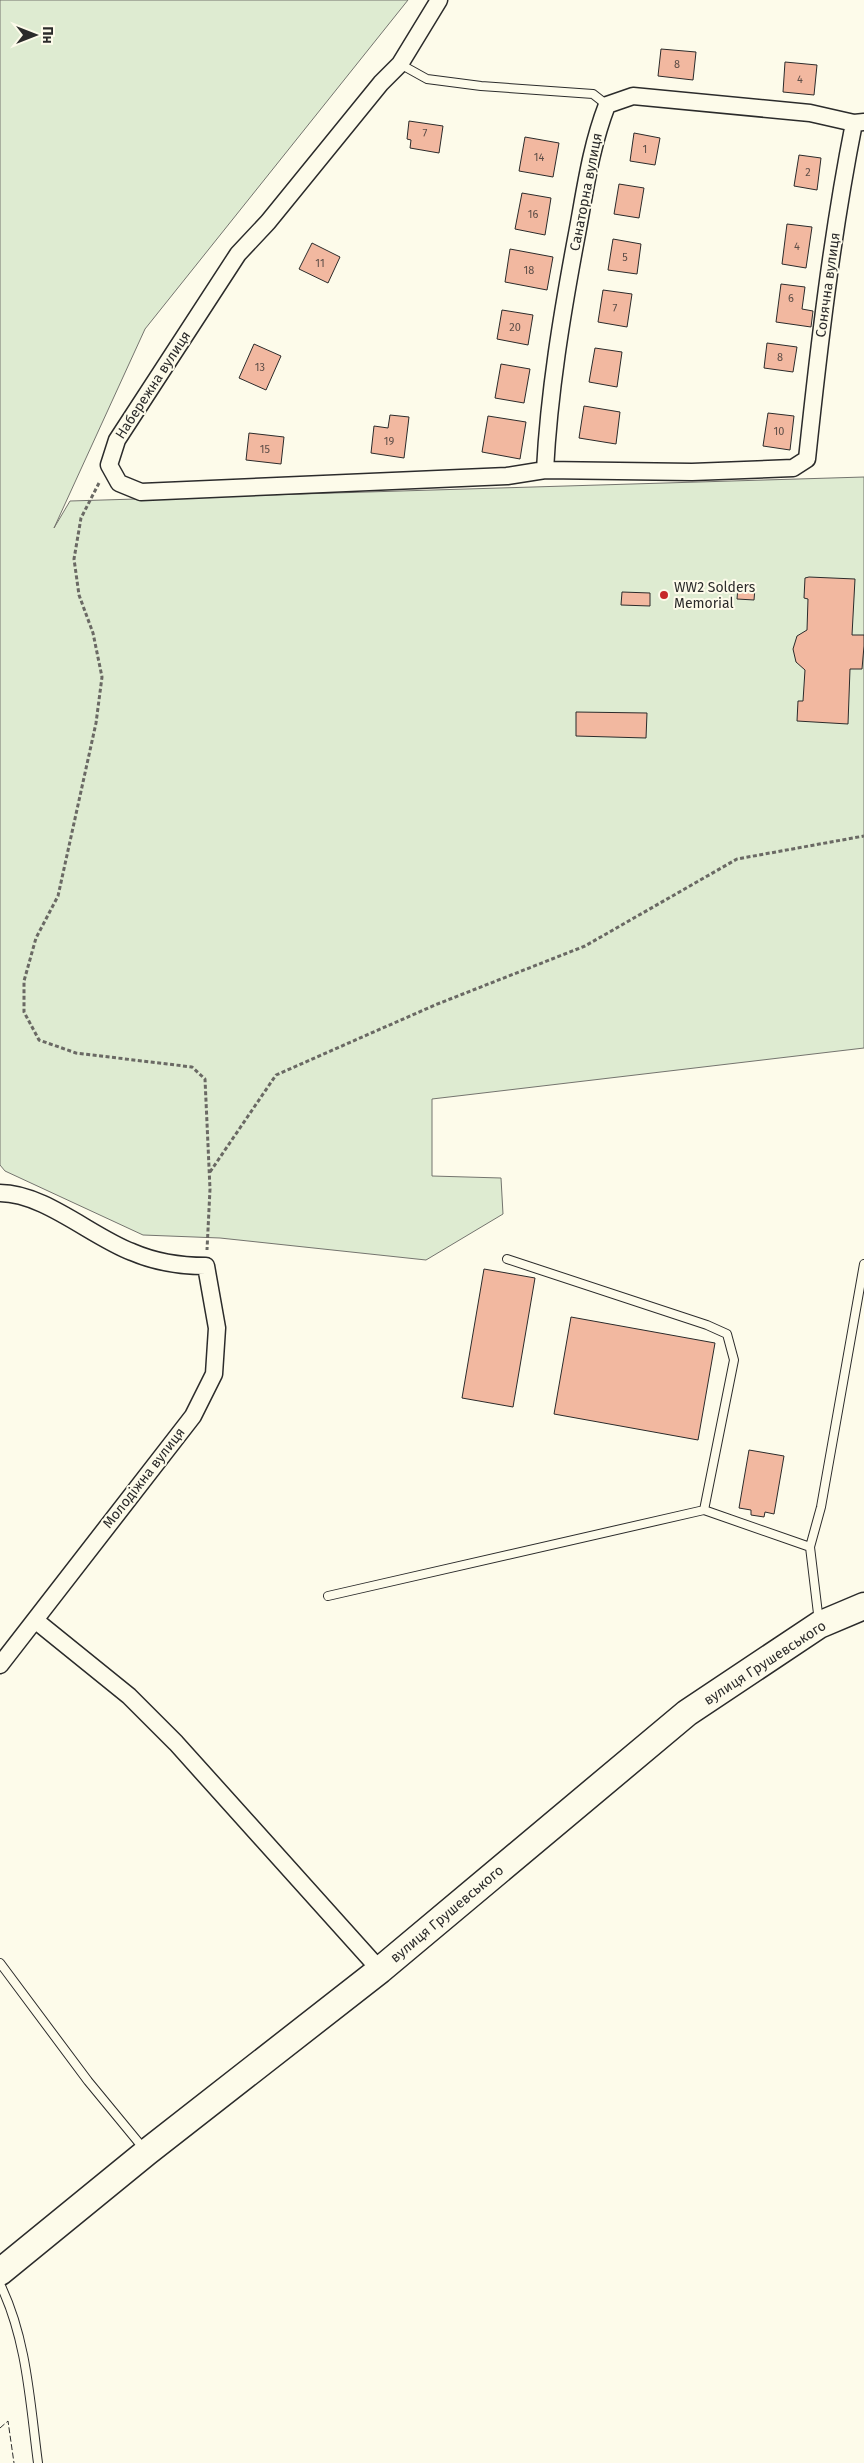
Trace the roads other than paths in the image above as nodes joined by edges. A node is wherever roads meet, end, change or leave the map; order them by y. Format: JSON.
{"nodes":[{"id":1,"x":439,"y":0,"type":"edge"},
{"id":2,"x":400,"y":64,"type":"junction"},
{"id":3,"x":607,"y":105,"type":"junction"},
{"id":4,"x":859,"y":122,"type":"edge"},
{"id":5,"x":545,"y":470,"type":"junction"},
{"id":6,"x":0,"y":1193,"type":"edge"},
{"id":7,"x":507,"y":1260,"type":"dead end"},
{"id":8,"x":864,"y":1264,"type":"edge"},
{"id":9,"x":863,"y":1279,"type":"edge"},
{"id":10,"x":704,"y":1510,"type":"junction"},
{"id":11,"x":810,"y":1547,"type":"junction"},
{"id":12,"x":328,"y":1596,"type":"dead end"},
{"id":13,"x":864,"y":1606,"type":"edge"},
{"id":14,"x":35,"y":1620,"type":"junction"},
{"id":15,"x":819,"y":1625,"type":"junction"},
{"id":16,"x":0,"y":1664,"type":"edge"},
{"id":17,"x":0,"y":1963,"type":"edge"},
{"id":18,"x":380,"y":1970,"type":"junction"},
{"id":19,"x":147,"y":2152,"type":"junction"},
{"id":20,"x":0,"y":2272,"type":"edge"},
{"id":21,"x":0,"y":2284,"type":"edge"},
{"id":22,"x":38,"y":2463,"type":"edge"}],
"edges":[{"from":1,"to":2,"type":"street","name":"Набережна вулиця"},
{"from":2,"to":3,"type":"lane"},
{"from":2,"to":5,"type":"street","name":"Набережна вулиця"},
{"from":3,"to":4,"type":"street"},
{"from":3,"to":5,"type":"street","name":"Санаторна вулиця"},
{"from":4,"to":5,"type":"street","name":"Сонячна вулиця"},
{"from":6,"to":14,"type":"street","name":"Молодіжна вулиця"},
{"from":7,"to":10,"type":"lane"},
{"from":8,"to":9,"type":"lane"},
{"from":9,"to":11,"type":"lane"},
{"from":10,"to":11,"type":"lane"},
{"from":10,"to":12,"type":"lane"},
{"from":11,"to":15,"type":"lane"},
{"from":13,"to":15,"type":"main road","name":"вулиця Грушевського"},
{"from":14,"to":16,"type":"street","name":"Молодіжна вулиця"},
{"from":14,"to":18,"type":"street","name":"вулиця Грушевського"},
{"from":15,"to":18,"type":"main road","name":"вулиця Грушевського"},
{"from":17,"to":19,"type":"lane"},
{"from":18,"to":19,"type":"main road"},
{"from":19,"to":20,"type":"main road"},
{"from":21,"to":22,"type":"lane"}]}
